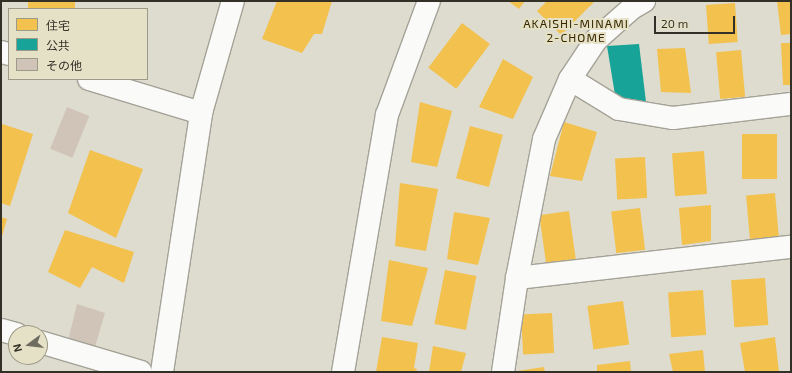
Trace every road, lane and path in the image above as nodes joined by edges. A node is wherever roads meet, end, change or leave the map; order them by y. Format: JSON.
{"nodes":[{"id":1,"x":233,"y":1,"type":"edge"},
{"id":2,"x":429,"y":1,"type":"edge"},
{"id":3,"x":644,"y":1,"type":"edge"},
{"id":4,"x":570,"y":78,"type":"junction"},
{"id":5,"x":93,"y":80,"type":"edge"},
{"id":6,"x":791,"y":104,"type":"edge"},
{"id":7,"x":201,"y":113,"type":"junction"},
{"id":8,"x":791,"y":247,"type":"edge"},
{"id":9,"x":517,"y":278,"type":"junction"},
{"id":10,"x":48,"y":344,"type":"edge"},
{"id":11,"x":141,"y":372,"type":"edge"},
{"id":12,"x":162,"y":372,"type":"edge"},
{"id":13,"x":342,"y":372,"type":"edge"},
{"id":14,"x":503,"y":372,"type":"edge"}],
"edges":[{"from":1,"to":7,"type":"street"},
{"from":2,"to":13,"type":"street"},
{"from":3,"to":4,"type":"street"},
{"from":4,"to":6,"type":"street"},
{"from":4,"to":9,"type":"street"},
{"from":5,"to":7,"type":"street"},
{"from":7,"to":12,"type":"street"},
{"from":8,"to":9,"type":"street"},
{"from":9,"to":14,"type":"street"},
{"from":10,"to":11,"type":"street"}]}
